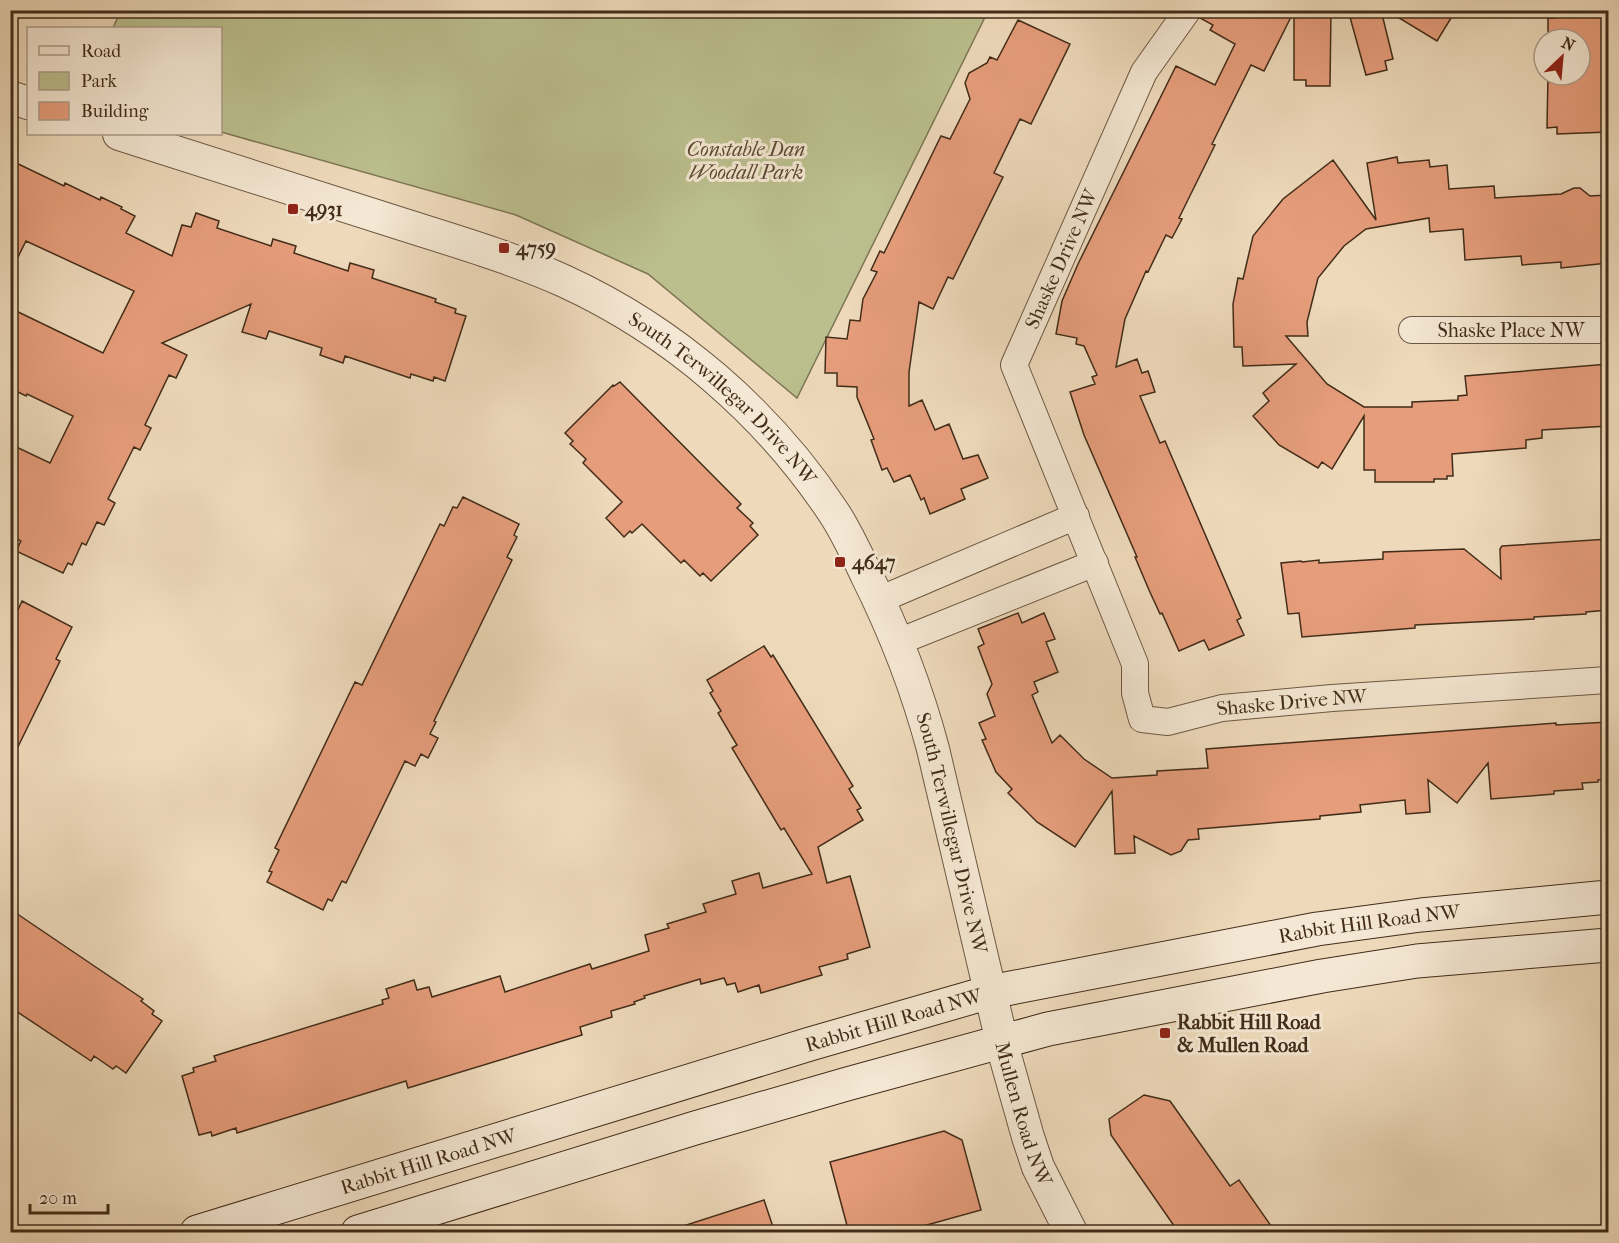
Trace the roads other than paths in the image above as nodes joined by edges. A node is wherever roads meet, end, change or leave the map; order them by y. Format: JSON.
{"nodes":[{"id":1,"x":1188,"y":10,"type":"edge"},
{"id":2,"x":10,"y":97,"type":"edge"},
{"id":3,"x":27,"y":104,"type":"edge"},
{"id":4,"x":122,"y":135,"type":"edge"},
{"id":5,"x":1412,"y":330,"type":"dead end"},
{"id":6,"x":1608,"y":330,"type":"edge"},
{"id":7,"x":1076,"y":516,"type":"junction"},
{"id":8,"x":1095,"y":563,"type":"junction"},
{"id":9,"x":879,"y":600,"type":"junction"},
{"id":10,"x":898,"y":642,"type":"junction"},
{"id":11,"x":1608,"y":680,"type":"edge"},
{"id":12,"x":1608,"y":897,"type":"edge"},
{"id":13,"x":1608,"y":945,"type":"edge"},
{"id":14,"x":990,"y":992,"type":"junction"},
{"id":15,"x":1002,"y":1041,"type":"junction"},
{"id":16,"x":197,"y":1233,"type":"edge"},
{"id":17,"x":358,"y":1233,"type":"edge"},
{"id":18,"x":1071,"y":1233,"type":"edge"}],
"edges":[{"from":1,"to":7,"type":"street","name":"Shaske Drive NW"},
{"from":2,"to":3,"type":"street"},
{"from":4,"to":9,"type":"street","name":"South Terwillegar Drive NW"},
{"from":5,"to":6,"type":"street","name":"Shaske Place NW"},
{"from":7,"to":8,"type":"street","name":"Shaske Drive NW"},
{"from":7,"to":9,"type":"street"},
{"from":8,"to":10,"type":"street"},
{"from":8,"to":11,"type":"street","name":"Shaske Drive NW"},
{"from":9,"to":10,"type":"street","name":"South Terwillegar Drive NW"},
{"from":10,"to":14,"type":"street","name":"South Terwillegar Drive NW"},
{"from":12,"to":14,"type":"main road","name":"Rabbit Hill Road NW"},
{"from":13,"to":15,"type":"main road"},
{"from":14,"to":15,"type":"street","name":"Mullen Road NW"},
{"from":14,"to":16,"type":"main road","name":"Rabbit Hill Road NW"},
{"from":15,"to":17,"type":"main road"},
{"from":15,"to":18,"type":"street","name":"Mullen Road NW"}]}
